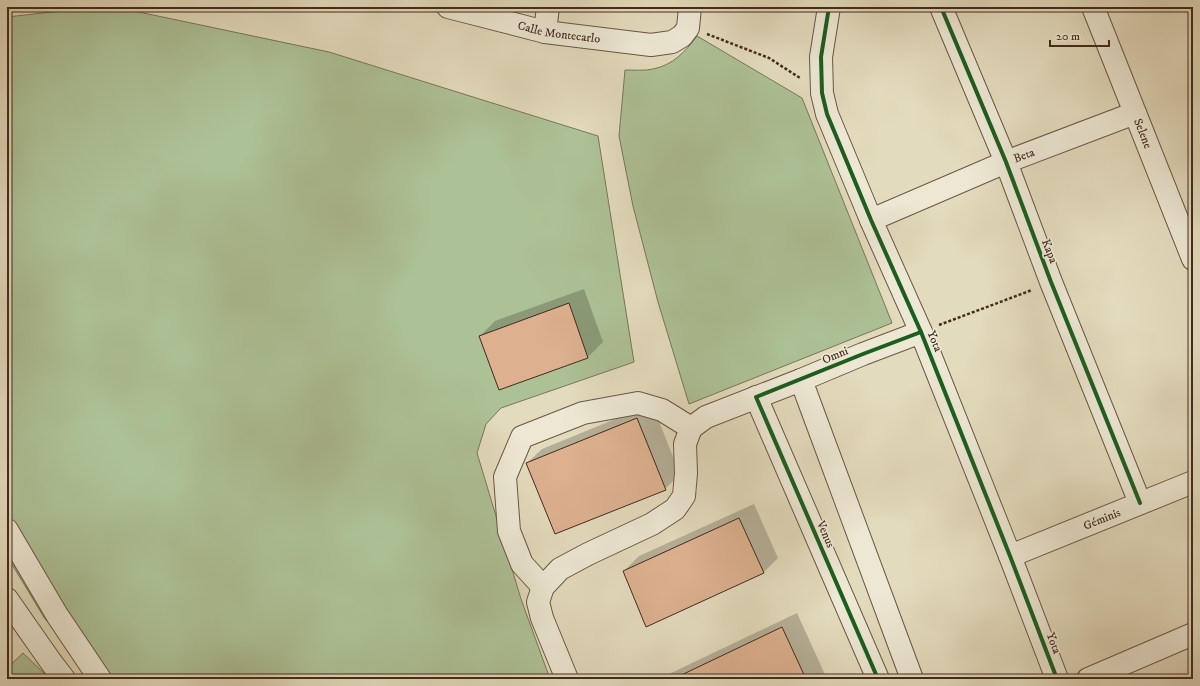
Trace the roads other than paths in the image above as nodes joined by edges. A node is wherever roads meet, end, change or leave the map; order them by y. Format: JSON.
{"nodes":[{"id":1,"x":448,"y":7,"type":"edge"},
{"id":2,"x":548,"y":7,"type":"edge"},
{"id":3,"x":829,"y":7,"type":"edge"},
{"id":4,"x":941,"y":7,"type":"edge"},
{"id":5,"x":1093,"y":7,"type":"edge"},
{"id":6,"x":689,"y":17,"type":"edge"},
{"id":7,"x":545,"y":32,"type":"junction"},
{"id":8,"x":1134,"y":113,"type":"junction"},
{"id":9,"x":1006,"y":162,"type":"junction"},
{"id":10,"x":871,"y":220,"type":"junction"},
{"id":11,"x":1193,"y":259,"type":"edge"},
{"id":12,"x":921,"y":332,"type":"junction"},
{"id":13,"x":801,"y":380,"type":"junction"},
{"id":14,"x":756,"y":397,"type":"junction"},
{"id":15,"x":688,"y":436,"type":"junction"},
{"id":16,"x":1193,"y":482,"type":"edge"},
{"id":17,"x":1140,"y":503,"type":"junction"},
{"id":18,"x":7,"y":530,"type":"edge"},
{"id":19,"x":1010,"y":556,"type":"junction"},
{"id":20,"x":543,"y":587,"type":"junction"},
{"id":21,"x":7,"y":599,"type":"edge"},
{"id":22,"x":1193,"y":634,"type":"edge"},
{"id":23,"x":64,"y":679,"type":"edge"},
{"id":24,"x":100,"y":679,"type":"edge"},
{"id":25,"x":567,"y":679,"type":"edge"},
{"id":26,"x":878,"y":679,"type":"edge"},
{"id":27,"x":912,"y":679,"type":"edge"},
{"id":28,"x":1057,"y":679,"type":"edge"},
{"id":29,"x":1088,"y":679,"type":"edge"}],
"edges":[{"from":1,"to":7,"type":"street","name":"Calle Montecarlo"},
{"from":2,"to":7,"type":"street"},
{"from":3,"to":10,"type":"street","name":"Yota"},
{"from":4,"to":9,"type":"street","name":"Kapa"},
{"from":5,"to":8,"type":"street","name":"Selene"},
{"from":6,"to":7,"type":"street","name":"Calle Montecarlo"},
{"from":8,"to":9,"type":"street","name":"Beta"},
{"from":8,"to":11,"type":"street","name":"Selene"},
{"from":9,"to":10,"type":"street","name":"Beta"},
{"from":9,"to":17,"type":"street","name":"Kapa"},
{"from":10,"to":12,"type":"street","name":"Yota"},
{"from":12,"to":13,"type":"street","name":"Omni"},
{"from":12,"to":19,"type":"street","name":"Yota"},
{"from":13,"to":14,"type":"street","name":"Omni"},
{"from":13,"to":27,"type":"street"},
{"from":14,"to":15,"type":"street","name":"Omni"},
{"from":14,"to":26,"type":"street","name":"Venus"},
{"from":15,"to":20,"type":"street"},
{"from":15,"to":20,"type":"street"},
{"from":16,"to":17,"type":"street","name":"Géminis"},
{"from":17,"to":19,"type":"street","name":"Géminis"},
{"from":18,"to":24,"type":"street"},
{"from":19,"to":28,"type":"street","name":"Yota"},
{"from":20,"to":25,"type":"street"},
{"from":21,"to":23,"type":"street"},
{"from":22,"to":29,"type":"street"}]}
